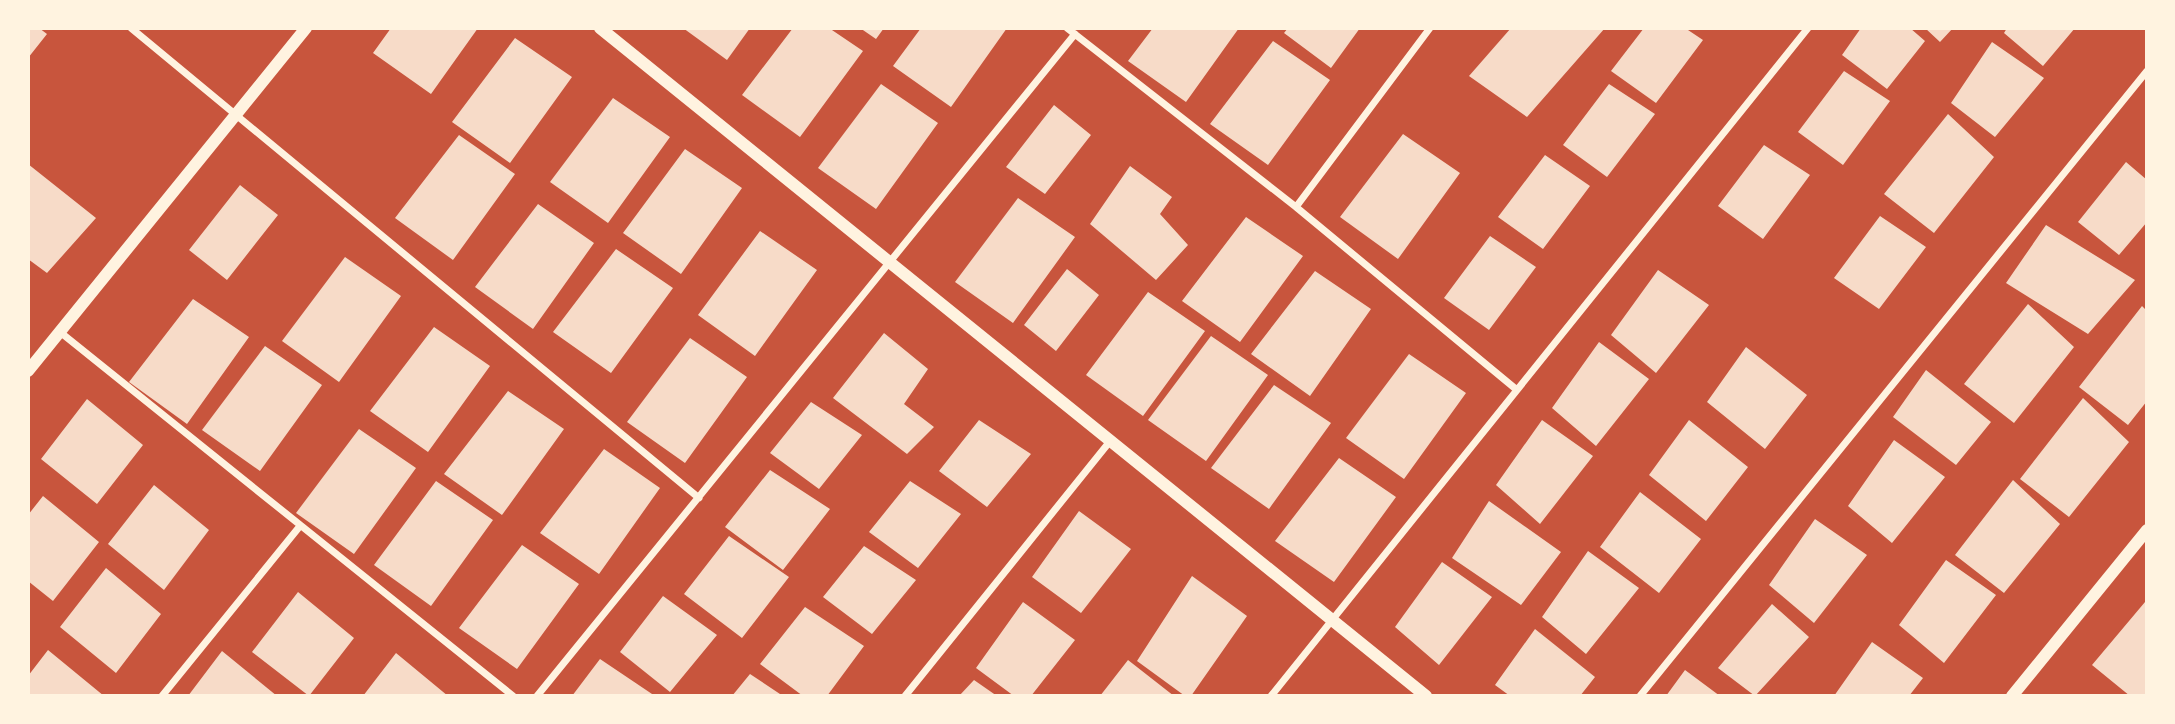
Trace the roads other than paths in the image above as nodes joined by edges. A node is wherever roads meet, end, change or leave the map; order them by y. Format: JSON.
{"nodes":[{"id":1,"x":131,"y":28,"type":"edge"},
{"id":2,"x":306,"y":28,"type":"edge"},
{"id":3,"x":600,"y":28,"type":"edge"},
{"id":4,"x":1067,"y":28,"type":"edge"},
{"id":5,"x":1430,"y":28,"type":"edge"},
{"id":6,"x":1808,"y":28,"type":"edge"},
{"id":7,"x":1075,"y":34,"type":"junction"},
{"id":8,"x":2147,"y":71,"type":"edge"},
{"id":9,"x":237,"y":115,"type":"junction"},
{"id":10,"x":1296,"y":207,"type":"junction"},
{"id":11,"x":891,"y":263,"type":"junction"},
{"id":12,"x":60,"y":332,"type":"junction"},
{"id":13,"x":28,"y":371,"type":"edge"},
{"id":14,"x":1517,"y":390,"type":"junction"},
{"id":15,"x":1111,"y":440,"type":"junction"},
{"id":16,"x":699,"y":498,"type":"junction"},
{"id":17,"x":300,"y":526,"type":"junction"},
{"id":18,"x":2147,"y":530,"type":"edge"},
{"id":19,"x":1334,"y":619,"type":"junction"},
{"id":20,"x":162,"y":696,"type":"edge"},
{"id":21,"x":513,"y":696,"type":"edge"},
{"id":22,"x":537,"y":696,"type":"edge"},
{"id":23,"x":905,"y":696,"type":"edge"},
{"id":24,"x":1271,"y":696,"type":"edge"},
{"id":25,"x":1426,"y":696,"type":"edge"},
{"id":26,"x":1640,"y":696,"type":"edge"},
{"id":27,"x":2012,"y":696,"type":"edge"}],
"edges":[{"from":1,"to":9,"type":"street"},
{"from":2,"to":9,"type":"street"},
{"from":3,"to":11,"type":"street"},
{"from":4,"to":7,"type":"street"},
{"from":5,"to":10,"type":"street"},
{"from":6,"to":14,"type":"street"},
{"from":7,"to":10,"type":"street"},
{"from":7,"to":11,"type":"street"},
{"from":8,"to":26,"type":"street"},
{"from":9,"to":12,"type":"street"},
{"from":9,"to":16,"type":"street"},
{"from":10,"to":14,"type":"street"},
{"from":11,"to":15,"type":"street"},
{"from":11,"to":16,"type":"street"},
{"from":12,"to":13,"type":"street"},
{"from":12,"to":17,"type":"street"},
{"from":14,"to":19,"type":"street"},
{"from":15,"to":19,"type":"street"},
{"from":15,"to":23,"type":"street"},
{"from":16,"to":22,"type":"street"},
{"from":17,"to":20,"type":"street"},
{"from":17,"to":21,"type":"street"},
{"from":18,"to":27,"type":"street"},
{"from":19,"to":24,"type":"street"},
{"from":19,"to":25,"type":"street"}]}
